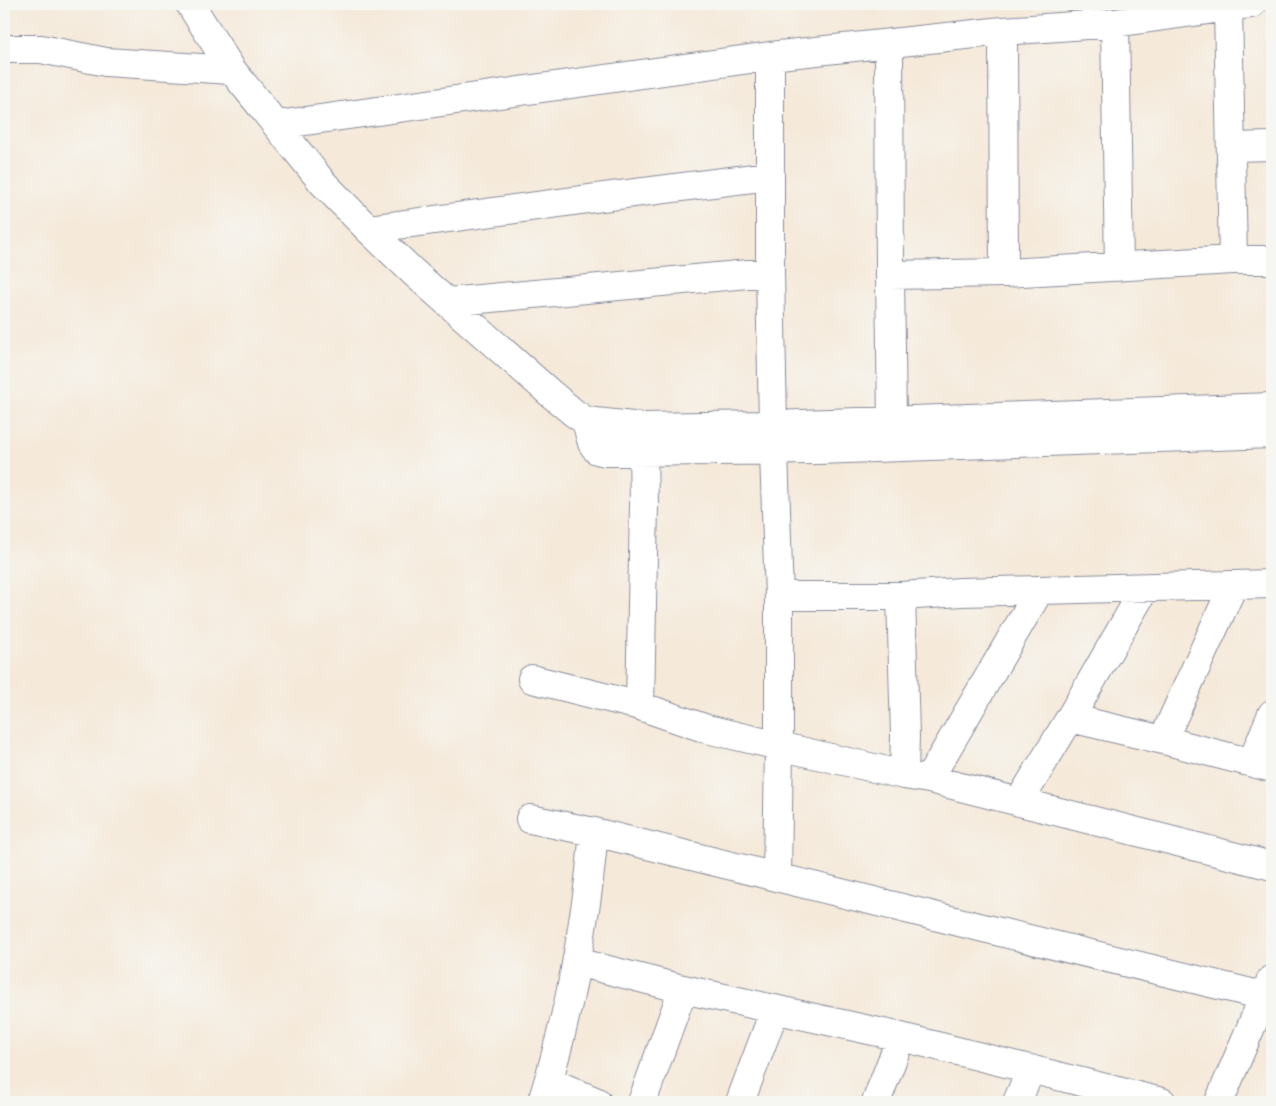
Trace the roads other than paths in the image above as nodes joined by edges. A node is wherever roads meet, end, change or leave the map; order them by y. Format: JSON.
{"nodes":[{"id":1,"x":190,"y":4,"type":"edge"},
{"id":2,"x":1240,"y":5,"type":"edge"},
{"id":3,"x":1116,"y":23,"type":"junction"},
{"id":4,"x":1003,"y":31,"type":"junction"},
{"id":5,"x":889,"y":44,"type":"junction"},
{"id":6,"x":4,"y":50,"type":"edge"},
{"id":7,"x":770,"y":56,"type":"junction"},
{"id":8,"x":232,"y":70,"type":"junction"},
{"id":9,"x":277,"y":125,"type":"junction"},
{"id":10,"x":1272,"y":146,"type":"edge"},
{"id":11,"x":1232,"y":147,"type":"junction"},
{"id":12,"x":770,"y":176,"type":"junction"},
{"id":13,"x":368,"y":229,"type":"junction"},
{"id":14,"x":1234,"y":260,"type":"junction"},
{"id":15,"x":1272,"y":260,"type":"edge"},
{"id":16,"x":1119,"y":267,"type":"junction"},
{"id":17,"x":770,"y":272,"type":"junction"},
{"id":18,"x":1004,"y":273,"type":"junction"},
{"id":19,"x":890,"y":274,"type":"junction"},
{"id":20,"x":448,"y":302,"type":"junction"},
{"id":21,"x":1272,"y":407,"type":"edge"},
{"id":22,"x":586,"y":421,"type":"junction"},
{"id":23,"x":892,"y":421,"type":"junction"},
{"id":24,"x":1272,"y":434,"type":"edge"},
{"id":25,"x":773,"y":438,"type":"junction"},
{"id":26,"x":643,"y":452,"type":"junction"},
{"id":27,"x":1272,"y":584,"type":"edge"},
{"id":28,"x":1233,"y":586,"type":"junction"},
{"id":29,"x":1145,"y":588,"type":"junction"},
{"id":30,"x":1039,"y":591,"type":"junction"},
{"id":31,"x":779,"y":596,"type":"junction"},
{"id":32,"x":901,"y":596,"type":"junction"},
{"id":33,"x":532,"y":680,"type":"dead end"},
{"id":34,"x":640,"y":706,"type":"junction"},
{"id":35,"x":1272,"y":714,"type":"edge"},
{"id":36,"x":1070,"y":718,"type":"junction"},
{"id":37,"x":1163,"y":740,"type":"junction"},
{"id":38,"x":779,"y":746,"type":"junction"},
{"id":39,"x":1262,"y":765,"type":"edge"},
{"id":40,"x":917,"y":777,"type":"junction"},
{"id":41,"x":1018,"y":802,"type":"junction"},
{"id":42,"x":530,"y":819,"type":"dead end"},
{"id":43,"x":594,"y":832,"type":"junction"},
{"id":44,"x":1272,"y":866,"type":"edge"},
{"id":45,"x":777,"y":877,"type":"junction"},
{"id":46,"x":577,"y":962,"type":"junction"},
{"id":47,"x":683,"y":989,"type":"junction"},
{"id":48,"x":1269,"y":990,"type":"edge"},
{"id":49,"x":775,"y":1009,"type":"junction"},
{"id":50,"x":901,"y":1037,"type":"junction"},
{"id":51,"x":1030,"y":1069,"type":"junction"},
{"id":52,"x":545,"y":1092,"type":"edge"},
{"id":53,"x":1118,"y":1097,"type":"edge"},
{"id":54,"x":597,"y":1102,"type":"edge"},
{"id":55,"x":642,"y":1102,"type":"edge"},
{"id":56,"x":740,"y":1102,"type":"edge"},
{"id":57,"x":876,"y":1102,"type":"edge"},
{"id":58,"x":1017,"y":1102,"type":"edge"},
{"id":59,"x":1162,"y":1102,"type":"edge"},
{"id":60,"x":1218,"y":1102,"type":"edge"}],
"edges":[{"from":1,"to":8,"type":"street"},
{"from":2,"to":3,"type":"street"},
{"from":2,"to":11,"type":"street"},
{"from":3,"to":4,"type":"street"},
{"from":3,"to":16,"type":"street"},
{"from":4,"to":5,"type":"street"},
{"from":4,"to":18,"type":"street"},
{"from":5,"to":7,"type":"street"},
{"from":5,"to":19,"type":"street"},
{"from":6,"to":8,"type":"street"},
{"from":7,"to":9,"type":"street"},
{"from":7,"to":12,"type":"street"},
{"from":8,"to":9,"type":"street"},
{"from":9,"to":13,"type":"street"},
{"from":10,"to":11,"type":"street"},
{"from":11,"to":14,"type":"street"},
{"from":12,"to":13,"type":"street"},
{"from":12,"to":17,"type":"street"},
{"from":13,"to":20,"type":"street"},
{"from":14,"to":15,"type":"street"},
{"from":14,"to":16,"type":"street"},
{"from":16,"to":18,"type":"street"},
{"from":17,"to":20,"type":"street"},
{"from":17,"to":25,"type":"street"},
{"from":18,"to":19,"type":"street"},
{"from":19,"to":23,"type":"street"},
{"from":20,"to":22,"type":"street"},
{"from":21,"to":23,"type":"street"},
{"from":22,"to":25,"type":"street"},
{"from":22,"to":26,"type":"street"},
{"from":23,"to":25,"type":"street"},
{"from":24,"to":25,"type":"street"},
{"from":25,"to":26,"type":"street"},
{"from":25,"to":31,"type":"street"},
{"from":26,"to":34,"type":"street"},
{"from":27,"to":28,"type":"street"},
{"from":28,"to":29,"type":"street"},
{"from":28,"to":37,"type":"street"},
{"from":29,"to":30,"type":"street"},
{"from":29,"to":36,"type":"street"},
{"from":30,"to":32,"type":"street"},
{"from":30,"to":40,"type":"street"},
{"from":31,"to":32,"type":"street"},
{"from":31,"to":38,"type":"street"},
{"from":32,"to":40,"type":"street"},
{"from":33,"to":34,"type":"street"},
{"from":34,"to":38,"type":"street"},
{"from":35,"to":39,"type":"street"},
{"from":36,"to":37,"type":"street"},
{"from":36,"to":41,"type":"street"},
{"from":37,"to":39,"type":"street"},
{"from":38,"to":40,"type":"street"},
{"from":38,"to":45,"type":"street"},
{"from":40,"to":41,"type":"street"},
{"from":41,"to":44,"type":"street"},
{"from":42,"to":43,"type":"street"},
{"from":43,"to":45,"type":"street"},
{"from":43,"to":46,"type":"street"},
{"from":45,"to":48,"type":"street"},
{"from":46,"to":47,"type":"street"},
{"from":46,"to":52,"type":"street"},
{"from":47,"to":49,"type":"street"},
{"from":47,"to":55,"type":"street"},
{"from":48,"to":60,"type":"street"},
{"from":49,"to":50,"type":"street"},
{"from":49,"to":56,"type":"street"},
{"from":50,"to":51,"type":"street"},
{"from":50,"to":57,"type":"street"},
{"from":51,"to":53,"type":"street"},
{"from":51,"to":58,"type":"street"},
{"from":52,"to":54,"type":"street"},
{"from":53,"to":59,"type":"street"}]}
